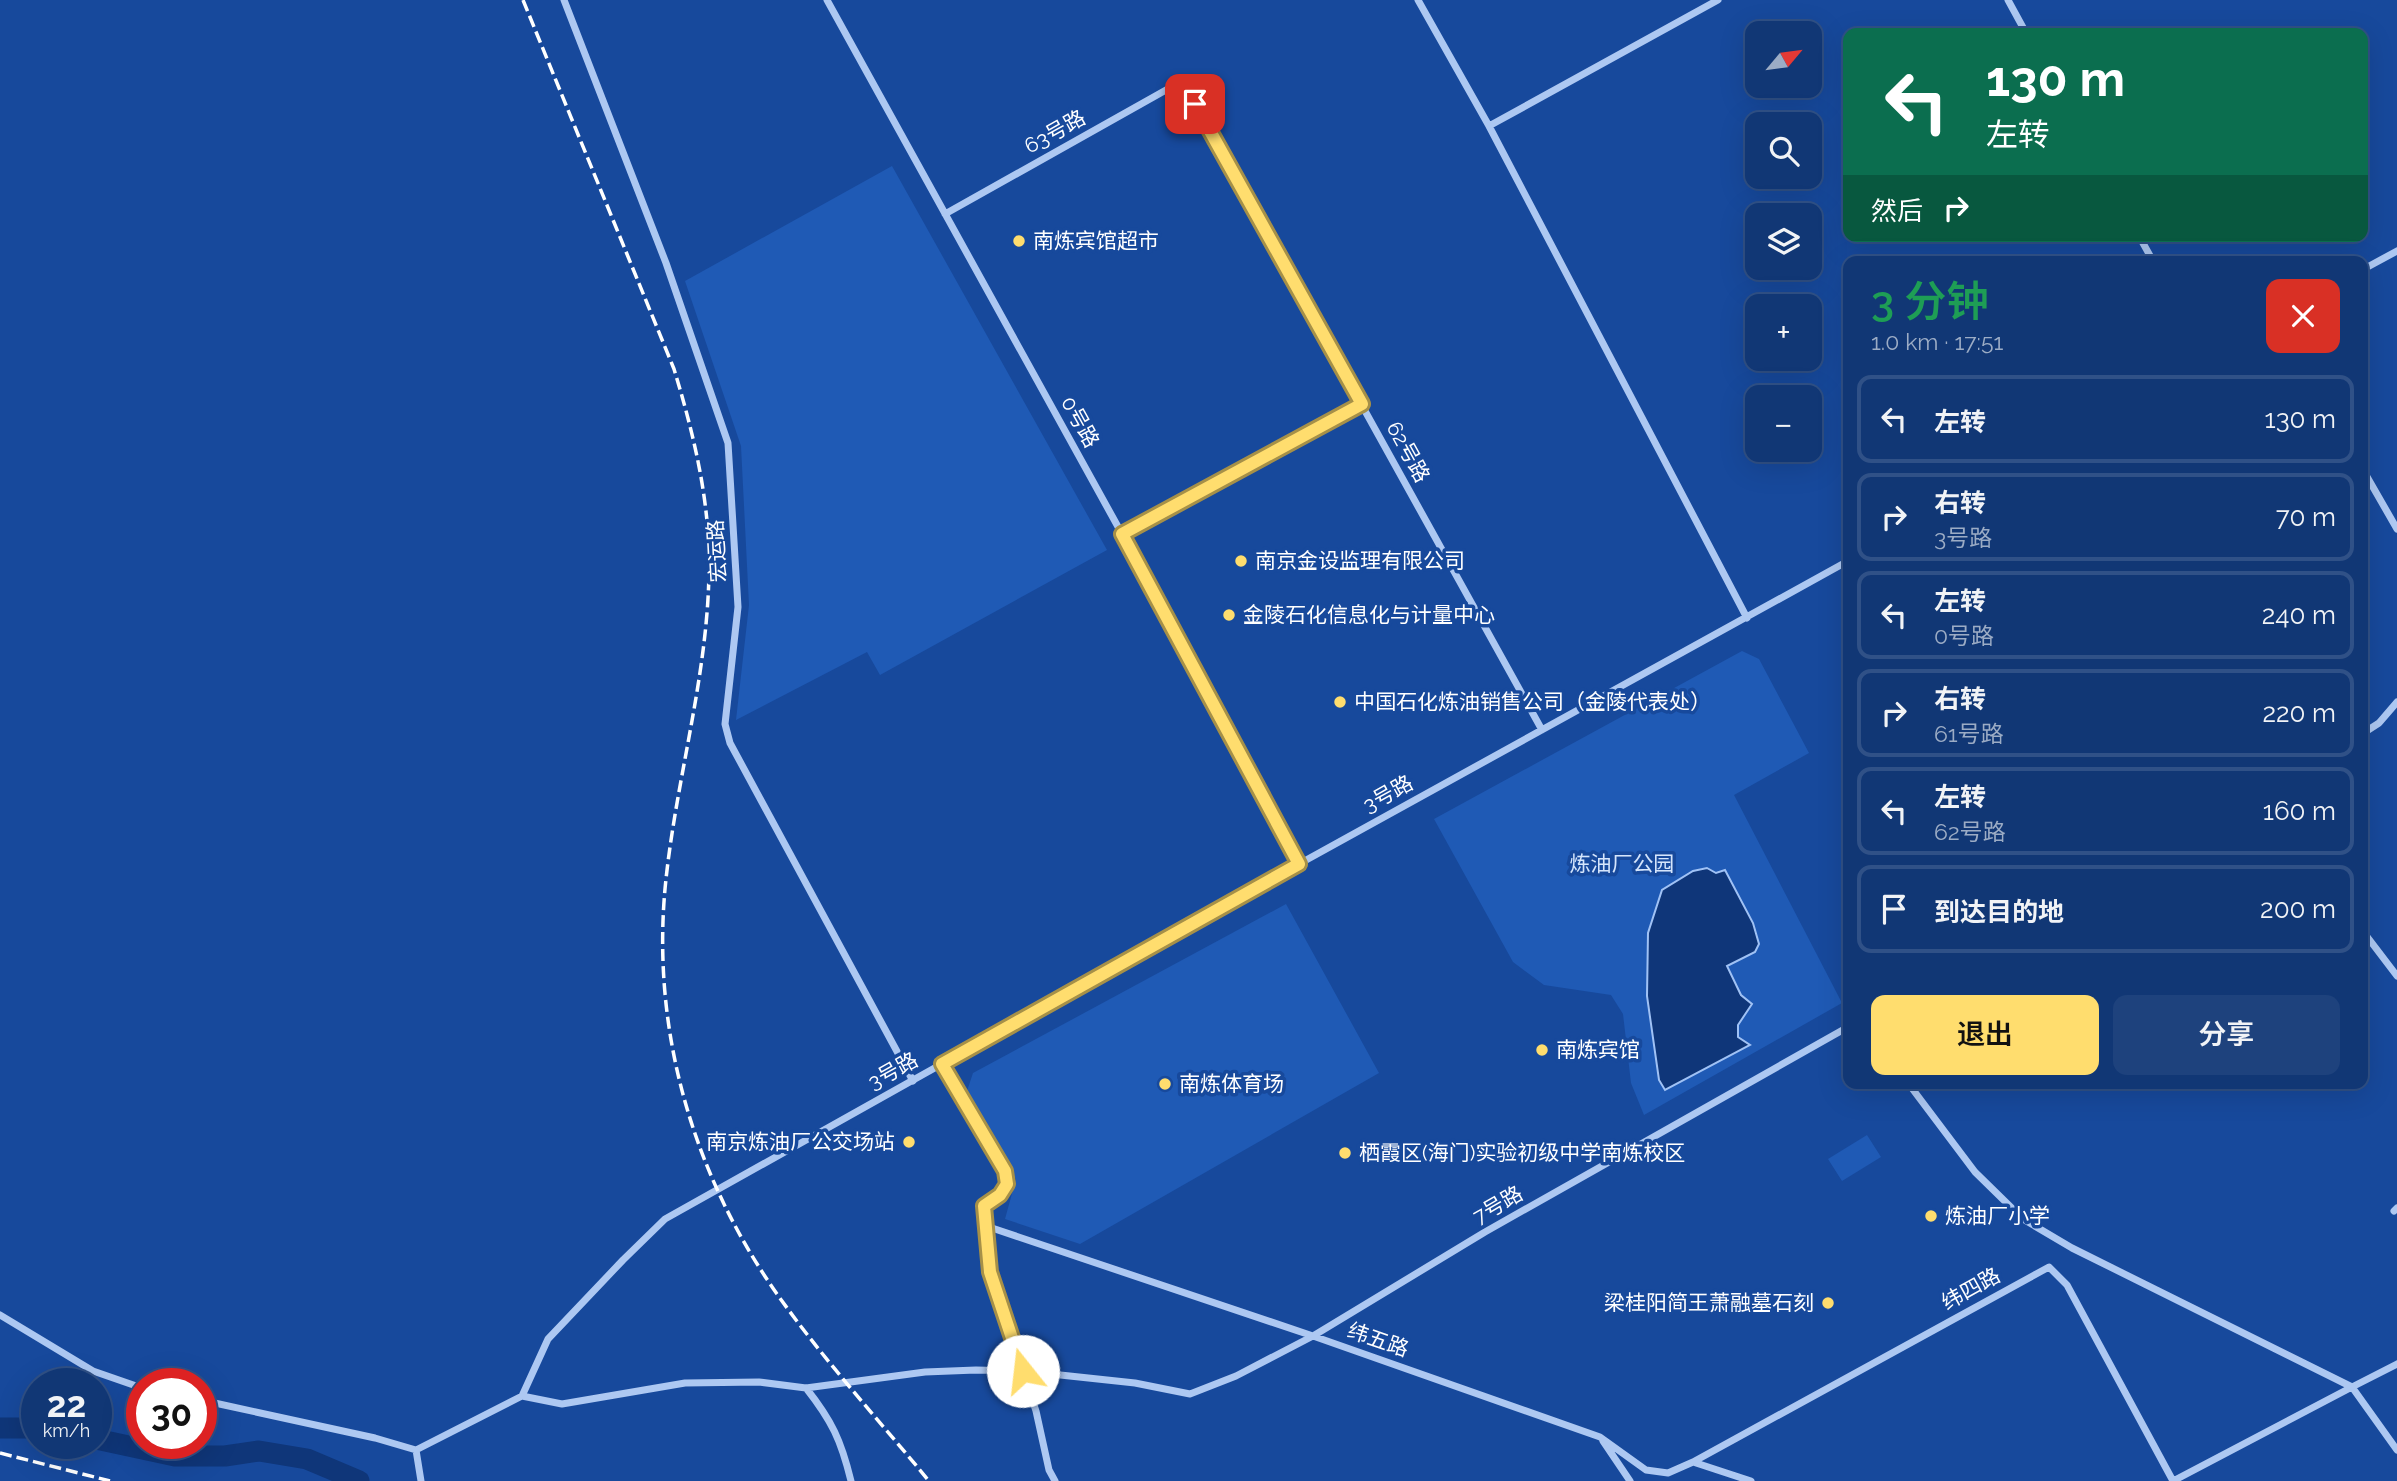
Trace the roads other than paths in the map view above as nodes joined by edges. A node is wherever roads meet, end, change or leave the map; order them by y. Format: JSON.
{"nodes":[{"id":1,"x":564,"y":0,"type":"edge"},
{"id":2,"x":827,"y":0,"type":"edge"},
{"id":3,"x":1418,"y":0,"type":"edge"},
{"id":4,"x":2008,"y":0,"type":"edge"},
{"id":5,"x":1714,"y":1,"type":"edge"},
{"id":6,"x":2023,"y":28,"type":"edge"},
{"id":7,"x":1182,"y":81,"type":"joint"},
{"id":8,"x":1489,"y":125,"type":"junction"},
{"id":9,"x":945,"y":214,"type":"junction"},
{"id":10,"x":2397,"y":251,"type":"edge"},
{"id":11,"x":2368,"y":267,"type":"edge"},
{"id":12,"x":1362,"y":404,"type":"junction"},
{"id":13,"x":2368,"y":478,"type":"edge"},
{"id":14,"x":2397,"y":529,"type":"edge"},
{"id":15,"x":1122,"y":534,"type":"junction"},
{"id":16,"x":1843,"y":564,"type":"edge"},
{"id":17,"x":1747,"y":618,"type":"junction"},
{"id":18,"x":2397,"y":702,"type":"edge"},
{"id":19,"x":1542,"y":730,"type":"junction"},
{"id":20,"x":2368,"y":730,"type":"edge"},
{"id":21,"x":1299,"y":864,"type":"junction"},
{"id":22,"x":2368,"y":938,"type":"edge"},
{"id":23,"x":2397,"y":976,"type":"edge"},
{"id":24,"x":1843,"y":1030,"type":"edge"},
{"id":25,"x":942,"y":1064,"type":"junction"},
{"id":26,"x":913,"y":1081,"type":"junction"},
{"id":27,"x":1913,"y":1089,"type":"edge"},
{"id":28,"x":986,"y":1226,"type":"junction"},
{"id":29,"x":0,"y":1315,"type":"edge"},
{"id":30,"x":1313,"y":1336,"type":"junction"},
{"id":31,"x":2397,"y":1364,"type":"edge"},
{"id":32,"x":1023,"y":1371,"type":"junction"},
{"id":33,"x":126,"y":1382,"type":"edge"},
{"id":34,"x":2353,"y":1387,"type":"junction"},
{"id":35,"x":806,"y":1388,"type":"junction"},
{"id":36,"x":522,"y":1396,"type":"junction"},
{"id":37,"x":217,"y":1403,"type":"edge"},
{"id":38,"x":1600,"y":1437,"type":"junction"},
{"id":39,"x":416,"y":1450,"type":"junction"},
{"id":40,"x":2397,"y":1450,"type":"edge"},
{"id":41,"x":1693,"y":1462,"type":"junction"},
{"id":42,"x":421,"y":1481,"type":"edge"},
{"id":43,"x":850,"y":1481,"type":"edge"},
{"id":44,"x":1055,"y":1481,"type":"edge"},
{"id":45,"x":1630,"y":1481,"type":"edge"},
{"id":46,"x":1751,"y":1481,"type":"edge"},
{"id":47,"x":2173,"y":1481,"type":"edge"}],
"edges":[{"from":1,"to":26,"type":"street","name":"宏运路"},
{"from":2,"to":9,"type":"street","name":"0号路"},
{"from":3,"to":8,"type":"street"},
{"from":4,"to":6,"type":"street"},
{"from":5,"to":8,"type":"street"},
{"from":7,"to":9,"type":"street","name":"63号路"},
{"from":7,"to":12,"type":"street","name":"62号路"},
{"from":8,"to":17,"type":"street"},
{"from":9,"to":15,"type":"street","name":"0号路"},
{"from":10,"to":11,"type":"street"},
{"from":12,"to":15,"type":"street"},
{"from":12,"to":19,"type":"street","name":"62号路"},
{"from":13,"to":14,"type":"street"},
{"from":15,"to":21,"type":"street","name":"0号路"},
{"from":16,"to":17,"type":"street","name":"3号路"},
{"from":17,"to":19,"type":"street","name":"3号路"},
{"from":18,"to":20,"type":"street"},
{"from":19,"to":21,"type":"street","name":"3号路"},
{"from":21,"to":25,"type":"street","name":"3号路"},
{"from":22,"to":23,"type":"street"},
{"from":24,"to":30,"type":"street","name":"7号路"},
{"from":25,"to":26,"type":"street","name":"3号路"},
{"from":25,"to":28,"type":"street"},
{"from":26,"to":36,"type":"street","name":"3号路"},
{"from":27,"to":34,"type":"street"},
{"from":28,"to":30,"type":"street","name":"纬五路"},
{"from":28,"to":32,"type":"street"},
{"from":29,"to":33,"type":"street"},
{"from":30,"to":32,"type":"street","name":"7号路"},
{"from":30,"to":38,"type":"street","name":"纬五路"},
{"from":31,"to":34,"type":"street"},
{"from":32,"to":35,"type":"street","name":"7号路"},
{"from":32,"to":44,"type":"street"},
{"from":34,"to":40,"type":"street"},
{"from":34,"to":47,"type":"street"},
{"from":35,"to":36,"type":"street","name":"7号路"},
{"from":35,"to":43,"type":"street"},
{"from":36,"to":39,"type":"street"},
{"from":37,"to":39,"type":"street"},
{"from":38,"to":41,"type":"street","name":"纬五路"},
{"from":38,"to":45,"type":"street"},
{"from":39,"to":42,"type":"street"},
{"from":41,"to":46,"type":"street"},
{"from":41,"to":47,"type":"street","name":"纬四路"}]}
